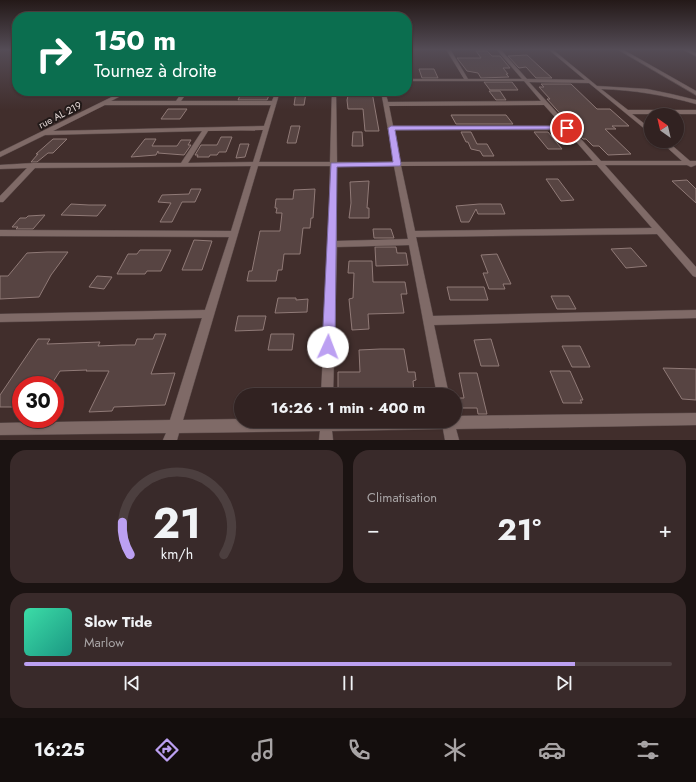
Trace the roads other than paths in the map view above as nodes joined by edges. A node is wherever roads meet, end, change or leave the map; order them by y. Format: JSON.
{"nodes":[{"id":1,"x":461,"y":70,"type":"edge"},
{"id":2,"x":516,"y":70,"type":"edge"},
{"id":3,"x":576,"y":70,"type":"edge"},
{"id":4,"x":655,"y":70,"type":"edge"},
{"id":5,"x":412,"y":80,"type":"edge"},
{"id":6,"x":467,"y":80,"type":"junction"},
{"id":7,"x":525,"y":80,"type":"junction"},
{"id":8,"x":591,"y":82,"type":"junction"},
{"id":9,"x":597,"y":87,"type":"junction"},
{"id":10,"x":696,"y":93,"type":"edge"},
{"id":11,"x":118,"y":96,"type":"edge"},
{"id":12,"x":182,"y":96,"type":"edge"},
{"id":13,"x":276,"y":96,"type":"edge"},
{"id":14,"x":334,"y":96,"type":"edge"},
{"id":15,"x":384,"y":96,"type":"edge"},
{"id":16,"x":178,"y":102,"type":"junction"},
{"id":17,"x":696,"y":102,"type":"edge"},
{"id":18,"x":103,"y":103,"type":"junction"},
{"id":19,"x":274,"y":103,"type":"junction"},
{"id":20,"x":545,"y":103,"type":"junction"},
{"id":21,"x":386,"y":104,"type":"junction"},
{"id":22,"x":627,"y":112,"type":"junction"},
{"id":23,"x":696,"y":112,"type":"edge"},
{"id":24,"x":644,"y":126,"type":"edge"},
{"id":25,"x":266,"y":128,"type":"junction"},
{"id":26,"x":391,"y":128,"type":"junction"},
{"id":27,"x":567,"y":128,"type":"junction"},
{"id":28,"x":206,"y":129,"type":"junction"},
{"id":29,"x":44,"y":133,"type":"junction"},
{"id":30,"x":672,"y":148,"type":"edge"},
{"id":31,"x":0,"y":155,"type":"edge"},
{"id":32,"x":597,"y":163,"type":"junction"},
{"id":33,"x":693,"y":163,"type":"edge"},
{"id":34,"x":334,"y":164,"type":"junction"},
{"id":35,"x":398,"y":164,"type":"junction"},
{"id":36,"x":183,"y":165,"type":"junction"},
{"id":37,"x":255,"y":165,"type":"junction"},
{"id":38,"x":34,"y":166,"type":"junction"},
{"id":39,"x":0,"y":167,"type":"edge"},
{"id":40,"x":696,"y":168,"type":"edge"},
{"id":41,"x":0,"y":200,"type":"edge"},
{"id":42,"x":659,"y":231,"type":"junction"},
{"id":43,"x":0,"y":233,"type":"edge"},
{"id":44,"x":233,"y":234,"type":"junction"},
{"id":45,"x":412,"y":238,"type":"junction"},
{"id":46,"x":332,"y":244,"type":"junction"},
{"id":47,"x":696,"y":273,"type":"edge"},
{"id":48,"x":208,"y":314,"type":"junction"},
{"id":49,"x":696,"y":314,"type":"edge"},
{"id":50,"x":0,"y":318,"type":"edge"},
{"id":51,"x":429,"y":321,"type":"junction"},
{"id":52,"x":327,"y":388,"type":"edge"},
{"id":53,"x":442,"y":388,"type":"edge"},
{"id":54,"x":696,"y":419,"type":"edge"},
{"id":55,"x":462,"y":422,"type":"edge"},
{"id":56,"x":234,"y":424,"type":"edge"},
{"id":57,"x":174,"y":426,"type":"junction"},
{"id":58,"x":326,"y":428,"type":"edge"},
{"id":59,"x":449,"y":428,"type":"edge"},
{"id":60,"x":0,"y":429,"type":"edge"},
{"id":61,"x":170,"y":440,"type":"edge"},
{"id":62,"x":326,"y":440,"type":"edge"},
{"id":63,"x":452,"y":440,"type":"edge"}],
"edges":[{"from":1,"to":6,"type":"street"},
{"from":2,"to":7,"type":"street"},
{"from":3,"to":8,"type":"street"},
{"from":4,"to":10,"type":"street"},
{"from":5,"to":6,"type":"street"},
{"from":6,"to":7,"type":"street"},
{"from":7,"to":8,"type":"street"},
{"from":7,"to":20,"type":"street"},
{"from":8,"to":9,"type":"street"},
{"from":9,"to":17,"type":"street"},
{"from":9,"to":22,"type":"street"},
{"from":11,"to":18,"type":"street","name":"rue AL 219"},
{"from":12,"to":16,"type":"street"},
{"from":13,"to":19,"type":"street"},
{"from":14,"to":34,"type":"street"},
{"from":15,"to":21,"type":"street"},
{"from":16,"to":18,"type":"street"},
{"from":16,"to":19,"type":"street"},
{"from":18,"to":29,"type":"street","name":"rue AL 219"},
{"from":19,"to":25,"type":"street"},
{"from":20,"to":21,"type":"street"},
{"from":20,"to":27,"type":"street"},
{"from":21,"to":26,"type":"street"},
{"from":22,"to":23,"type":"street"},
{"from":22,"to":24,"type":"street"},
{"from":25,"to":28,"type":"street"},
{"from":25,"to":37,"type":"street"},
{"from":26,"to":27,"type":"street"},
{"from":26,"to":35,"type":"street"},
{"from":27,"to":32,"type":"street"},
{"from":28,"to":29,"type":"street"},
{"from":28,"to":36,"type":"street"},
{"from":29,"to":31,"type":"street","name":"rue AL 219"},
{"from":30,"to":33,"type":"street"},
{"from":32,"to":33,"type":"street"},
{"from":32,"to":35,"type":"street"},
{"from":32,"to":42,"type":"street"},
{"from":33,"to":40,"type":"street"},
{"from":34,"to":35,"type":"street"},
{"from":34,"to":37,"type":"street"},
{"from":34,"to":46,"type":"street"},
{"from":35,"to":45,"type":"street"},
{"from":36,"to":37,"type":"street"},
{"from":36,"to":38,"type":"street"},
{"from":37,"to":44,"type":"street"},
{"from":38,"to":39,"type":"street"},
{"from":38,"to":41,"type":"street"},
{"from":42,"to":45,"type":"street"},
{"from":42,"to":47,"type":"street"},
{"from":43,"to":44,"type":"street"},
{"from":44,"to":48,"type":"street"},
{"from":45,"to":46,"type":"street"},
{"from":45,"to":51,"type":"street"},
{"from":46,"to":52,"type":"street"},
{"from":48,"to":50,"type":"street"},
{"from":48,"to":57,"type":"street"},
{"from":49,"to":51,"type":"street"},
{"from":51,"to":53,"type":"street"},
{"from":54,"to":55,"type":"street"},
{"from":56,"to":57,"type":"street"},
{"from":57,"to":60,"type":"street"},
{"from":57,"to":61,"type":"street"},
{"from":58,"to":62,"type":"street"},
{"from":59,"to":63,"type":"street"}]}
